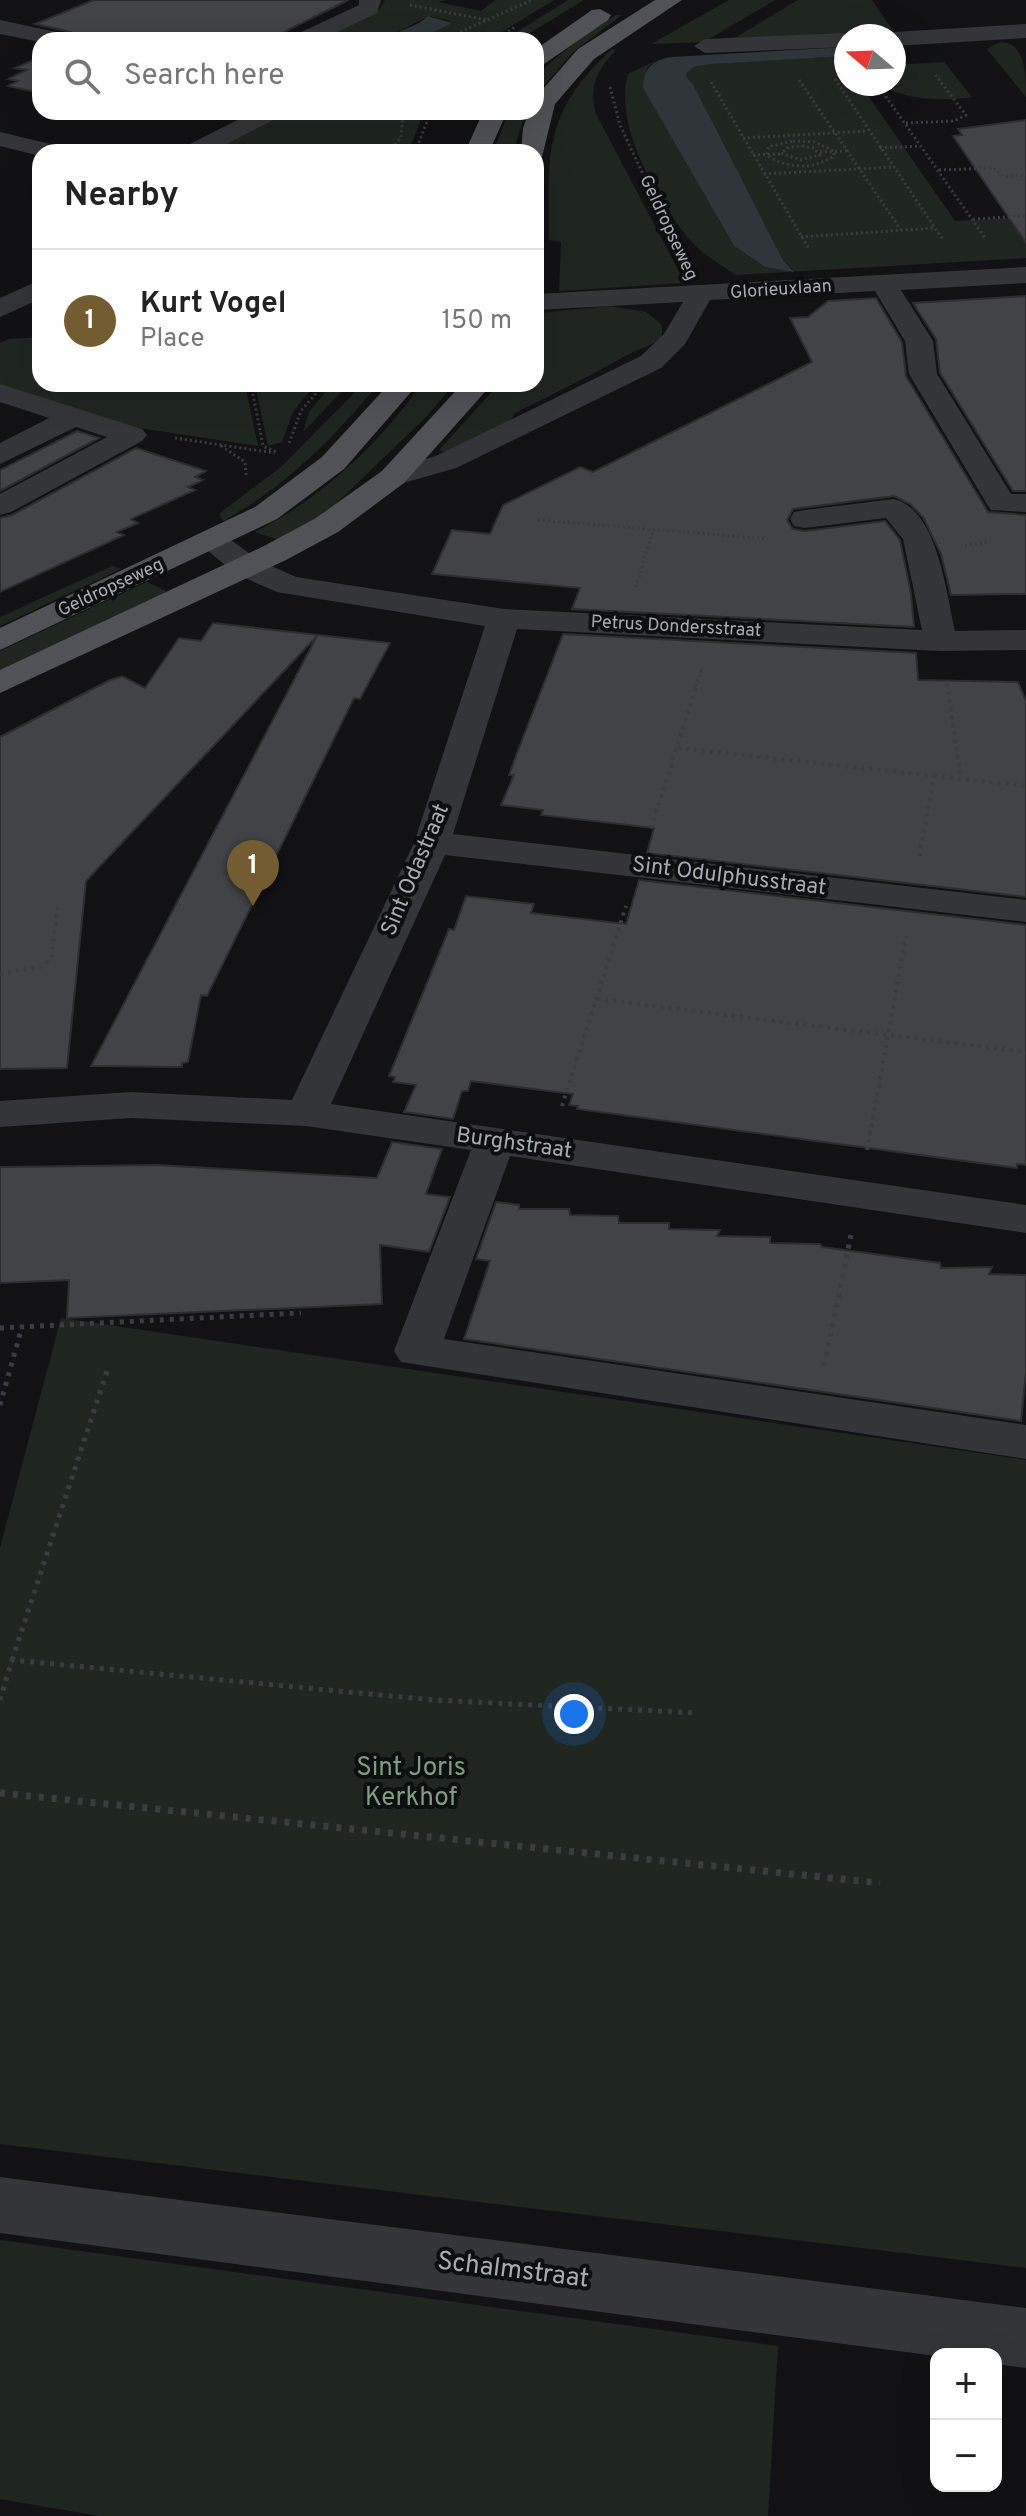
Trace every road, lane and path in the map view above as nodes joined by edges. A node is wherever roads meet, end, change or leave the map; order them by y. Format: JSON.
{"nodes":[{"id":1,"x":370,"y":0,"type":"edge"},
{"id":2,"x":532,"y":0,"type":"edge"},
{"id":3,"x":626,"y":0,"type":"edge"},
{"id":4,"x":671,"y":0,"type":"edge"},
{"id":5,"x":409,"y":5,"type":"dead end"},
{"id":6,"x":487,"y":20,"type":"junction"},
{"id":7,"x":0,"y":27,"type":"edge"},
{"id":8,"x":320,"y":32,"type":"edge"},
{"id":9,"x":460,"y":32,"type":"edge"},
{"id":10,"x":1018,"y":32,"type":"edge"},
{"id":11,"x":32,"y":34,"type":"edge"},
{"id":12,"x":906,"y":38,"type":"edge"},
{"id":13,"x":834,"y":41,"type":"edge"},
{"id":14,"x":705,"y":46,"type":"dead end"},
{"id":15,"x":1026,"y":50,"type":"edge"},
{"id":16,"x":544,"y":53,"type":"edge"},
{"id":17,"x":933,"y":71,"type":"dead end"},
{"id":18,"x":799,"y":79,"type":"dead end"},
{"id":19,"x":610,"y":85,"type":"dead end"},
{"id":20,"x":846,"y":96,"type":"edge"},
{"id":21,"x":886,"y":96,"type":"edge"},
{"id":22,"x":544,"y":102,"type":"edge"},
{"id":23,"x":255,"y":120,"type":"edge"},
{"id":24,"x":400,"y":120,"type":"edge"},
{"id":25,"x":428,"y":120,"type":"edge"},
{"id":26,"x":491,"y":120,"type":"edge"},
{"id":27,"x":538,"y":120,"type":"edge"},
{"id":28,"x":905,"y":123,"type":"junction"},
{"id":29,"x":868,"y":131,"type":"junction"},
{"id":30,"x":835,"y":133,"type":"junction"},
{"id":31,"x":789,"y":135,"type":"junction"},
{"id":32,"x":0,"y":139,"type":"edge"},
{"id":33,"x":793,"y":141,"type":"junction"},
{"id":34,"x":209,"y":144,"type":"edge"},
{"id":35,"x":395,"y":144,"type":"edge"},
{"id":36,"x":418,"y":144,"type":"edge"},
{"id":37,"x":479,"y":144,"type":"edge"},
{"id":38,"x":534,"y":144,"type":"edge"},
{"id":39,"x":796,"y":146,"type":"junction"},
{"id":40,"x":921,"y":146,"type":"junction"},
{"id":41,"x":32,"y":147,"type":"edge"},
{"id":42,"x":880,"y":148,"type":"junction"},
{"id":43,"x":848,"y":150,"type":"junction"},
{"id":44,"x":834,"y":151,"type":"junction"},
{"id":45,"x":820,"y":152,"type":"junction"},
{"id":46,"x":782,"y":154,"type":"junction"},
{"id":47,"x":753,"y":155,"type":"junction"},
{"id":48,"x":767,"y":155,"type":"junction"},
{"id":49,"x":804,"y":160,"type":"junction"},
{"id":50,"x":808,"y":165,"type":"junction"},
{"id":51,"x":893,"y":167,"type":"junction"},
{"id":52,"x":860,"y":168,"type":"junction"},
{"id":53,"x":811,"y":171,"type":"junction"},
{"id":54,"x":938,"y":171,"type":"junction"},
{"id":55,"x":764,"y":174,"type":"junction"},
{"id":56,"x":1025,"y":176,"type":"edge"},
{"id":57,"x":1026,"y":216,"type":"edge"},
{"id":58,"x":972,"y":219,"type":"junction"},
{"id":59,"x":935,"y":228,"type":"junction"},
{"id":60,"x":901,"y":230,"type":"junction"},
{"id":61,"x":801,"y":237,"type":"junction"},
{"id":62,"x":974,"y":242,"type":"dead end"},
{"id":63,"x":931,"y":245,"type":"dead end"},
{"id":64,"x":810,"y":252,"type":"dead end"},
{"id":65,"x":1026,"y":275,"type":"edge"},
{"id":66,"x":884,"y":284,"type":"junction"},
{"id":67,"x":0,"y":287,"type":"edge"},
{"id":68,"x":32,"y":291,"type":"edge"},
{"id":69,"x":32,"y":293,"type":"edge"},
{"id":70,"x":700,"y":295,"type":"junction"},
{"id":71,"x":544,"y":302,"type":"edge"},
{"id":72,"x":0,"y":309,"type":"edge"},
{"id":73,"x":253,"y":392,"type":"edge"},
{"id":74,"x":317,"y":392,"type":"edge"},
{"id":75,"x":397,"y":392,"type":"edge"},
{"id":76,"x":471,"y":392,"type":"edge"},
{"id":77,"x":0,"y":393,"type":"edge"},
{"id":78,"x":72,"y":417,"type":"junction"},
{"id":79,"x":132,"y":435,"type":"junction"},
{"id":80,"x":217,"y":444,"type":"junction"},
{"id":81,"x":288,"y":445,"type":"dead end"},
{"id":82,"x":0,"y":455,"type":"edge"},
{"id":83,"x":393,"y":477,"type":"junction"},
{"id":84,"x":242,"y":484,"type":"dead end"},
{"id":85,"x":1026,"y":503,"type":"edge"},
{"id":86,"x":0,"y":506,"type":"edge"},
{"id":87,"x":805,"y":519,"type":"joint"},
{"id":88,"x":538,"y":520,"type":"dead end"},
{"id":89,"x":653,"y":530,"type":"junction"},
{"id":90,"x":212,"y":541,"type":"junction"},
{"id":91,"x":261,"y":560,"type":"junction"},
{"id":92,"x":504,"y":619,"type":"junction"},
{"id":93,"x":628,"y":625,"type":"junction"},
{"id":94,"x":0,"y":640,"type":"edge"},
{"id":95,"x":1026,"y":640,"type":"edge"},
{"id":96,"x":941,"y":641,"type":"junction"},
{"id":97,"x":0,"y":683,"type":"edge"},
{"id":98,"x":678,"y":748,"type":"dead end"},
{"id":99,"x":934,"y":776,"type":"junction"},
{"id":100,"x":961,"y":779,"type":"junction"},
{"id":101,"x":1026,"y":786,"type":"edge"},
{"id":102,"x":432,"y":843,"type":"junction"},
{"id":103,"x":912,"y":898,"type":"junction"},
{"id":104,"x":58,"y":902,"type":"dead end"},
{"id":105,"x":1026,"y":911,"type":"edge"},
{"id":106,"x":0,"y":974,"type":"edge"},
{"id":107,"x":597,"y":999,"type":"dead end"},
{"id":108,"x":889,"y":1035,"type":"junction"},
{"id":109,"x":1026,"y":1052,"type":"edge"},
{"id":110,"x":306,"y":1113,"type":"junction"},
{"id":111,"x":0,"y":1114,"type":"edge"},
{"id":112,"x":495,"y":1141,"type":"junction"},
{"id":113,"x":859,"y":1194,"type":"junction"},
{"id":114,"x":1026,"y":1219,"type":"edge"},
{"id":115,"x":301,"y":1313,"type":"dead end"},
{"id":116,"x":22,"y":1327,"type":"junction"},
{"id":117,"x":0,"y":1328,"type":"edge"},
{"id":118,"x":107,"y":1371,"type":"dead end"},
{"id":119,"x":0,"y":1405,"type":"edge"},
{"id":120,"x":816,"y":1410,"type":"junction"},
{"id":121,"x":1026,"y":1442,"type":"edge"},
{"id":122,"x":12,"y":1660,"type":"junction"},
{"id":123,"x":0,"y":1700,"type":"edge"},
{"id":124,"x":697,"y":1713,"type":"dead end"},
{"id":125,"x":0,"y":1793,"type":"edge"},
{"id":126,"x":880,"y":1883,"type":"dead end"},
{"id":127,"x":0,"y":2205,"type":"edge"},
{"id":128,"x":1026,"y":2338,"type":"edge"}],
"edges":[{"from":1,"to":8,"type":"street"},
{"from":2,"to":6,"type":"path"},
{"from":3,"to":16,"type":"main road"},
{"from":4,"to":22,"type":"main road"},
{"from":5,"to":6,"type":"path"},
{"from":6,"to":9,"type":"path"},
{"from":7,"to":11,"type":"street"},
{"from":10,"to":12,"type":"street"},
{"from":10,"to":15,"type":"street"},
{"from":13,"to":14,"type":"street"},
{"from":17,"to":28,"type":"path"},
{"from":18,"to":30,"type":"path"},
{"from":19,"to":70,"type":"path","name":"Geldropseweg"},
{"from":20,"to":29,"type":"path"},
{"from":21,"to":28,"type":"path"},
{"from":23,"to":34,"type":"street"},
{"from":24,"to":35,"type":"path"},
{"from":25,"to":36,"type":"path"},
{"from":26,"to":37,"type":"main road"},
{"from":27,"to":38,"type":"main road"},
{"from":28,"to":40,"type":"path"},
{"from":29,"to":30,"type":"path"},
{"from":29,"to":42,"type":"path"},
{"from":30,"to":31,"type":"path"},
{"from":30,"to":43,"type":"path"},
{"from":31,"to":33,"type":"path"},
{"from":31,"to":47,"type":"path"},
{"from":32,"to":41,"type":"street"},
{"from":33,"to":39,"type":"path"},
{"from":33,"to":44,"type":"path"},
{"from":33,"to":48,"type":"path"},
{"from":39,"to":45,"type":"path"},
{"from":39,"to":46,"type":"path"},
{"from":40,"to":42,"type":"path"},
{"from":40,"to":54,"type":"path"},
{"from":42,"to":51,"type":"path"},
{"from":43,"to":44,"type":"path"},
{"from":43,"to":52,"type":"path"},
{"from":44,"to":45,"type":"path"},
{"from":44,"to":50,"type":"path"},
{"from":45,"to":49,"type":"path"},
{"from":46,"to":48,"type":"path"},
{"from":46,"to":49,"type":"path"},
{"from":47,"to":48,"type":"path"},
{"from":47,"to":55,"type":"path"},
{"from":48,"to":50,"type":"path"},
{"from":49,"to":50,"type":"path"},
{"from":50,"to":53,"type":"path"},
{"from":51,"to":52,"type":"path"},
{"from":51,"to":59,"type":"path"},
{"from":52,"to":53,"type":"path"},
{"from":52,"to":60,"type":"path"},
{"from":53,"to":55,"type":"path"},
{"from":54,"to":56,"type":"path"},
{"from":54,"to":58,"type":"path"},
{"from":55,"to":61,"type":"path"},
{"from":57,"to":58,"type":"path"},
{"from":58,"to":62,"type":"path"},
{"from":59,"to":60,"type":"path"},
{"from":59,"to":63,"type":"path"},
{"from":60,"to":61,"type":"path"},
{"from":61,"to":64,"type":"path"},
{"from":65,"to":66,"type":"street","name":"Glorieuxlaan"},
{"from":66,"to":70,"type":"street","name":"Glorieuxlaan"},
{"from":66,"to":85,"type":"street"},
{"from":67,"to":68,"type":"street"},
{"from":69,"to":72,"type":"street"},
{"from":70,"to":71,"type":"street","name":"Glorieuxlaan"},
{"from":70,"to":83,"type":"street","name":"Geldropseweg"},
{"from":73,"to":80,"type":"path"},
{"from":74,"to":81,"type":"path"},
{"from":75,"to":90,"type":"main road","name":"Geldropseweg"},
{"from":76,"to":83,"type":"main road","name":"Geldropseweg"},
{"from":77,"to":78,"type":"street"},
{"from":78,"to":79,"type":"street"},
{"from":78,"to":82,"type":"street"},
{"from":79,"to":80,"type":"path"},
{"from":79,"to":86,"type":"street"},
{"from":80,"to":84,"type":"path"},
{"from":83,"to":91,"type":"main road","name":"Geldropseweg"},
{"from":87,"to":89,"type":"path"},
{"from":87,"to":96,"type":"street"},
{"from":88,"to":89,"type":"path"},
{"from":89,"to":93,"type":"path"},
{"from":90,"to":91,"type":"street","name":"Petrus Dondersstraat"},
{"from":90,"to":94,"type":"main road","name":"Geldropseweg"},
{"from":91,"to":92,"type":"street","name":"Petrus Dondersstraat"},
{"from":91,"to":97,"type":"main road","name":"Geldropseweg"},
{"from":92,"to":93,"type":"street","name":"Petrus Dondersstraat"},
{"from":92,"to":102,"type":"street","name":"Sint Odastraat"},
{"from":93,"to":96,"type":"street","name":"Petrus Dondersstraat"},
{"from":95,"to":96,"type":"street","name":"Petrus Dondersstraat"},
{"from":96,"to":100,"type":"path"},
{"from":98,"to":99,"type":"path"},
{"from":99,"to":100,"type":"path"},
{"from":99,"to":103,"type":"path"},
{"from":100,"to":101,"type":"path"},
{"from":102,"to":103,"type":"street","name":"Sint Odulphusstraat"},
{"from":102,"to":110,"type":"street","name":"Sint Odastraat"},
{"from":103,"to":105,"type":"street","name":"Sint Odulphusstraat"},
{"from":103,"to":108,"type":"path"},
{"from":104,"to":106,"type":"path"},
{"from":107,"to":108,"type":"path"},
{"from":108,"to":109,"type":"path"},
{"from":108,"to":113,"type":"path"},
{"from":110,"to":111,"type":"street","name":"Burghstraat"},
{"from":110,"to":112,"type":"street","name":"Burghstraat"},
{"from":112,"to":113,"type":"street","name":"Burghstraat"},
{"from":112,"to":120,"type":"street"},
{"from":113,"to":114,"type":"street","name":"Burghstraat"},
{"from":113,"to":120,"type":"path"},
{"from":115,"to":116,"type":"path"},
{"from":116,"to":117,"type":"path"},
{"from":116,"to":119,"type":"path"},
{"from":118,"to":122,"type":"path"},
{"from":120,"to":121,"type":"street"},
{"from":122,"to":123,"type":"path"},
{"from":122,"to":124,"type":"path"},
{"from":125,"to":126,"type":"path"},
{"from":127,"to":128,"type":"street","name":"Schalmstraat"}]}
